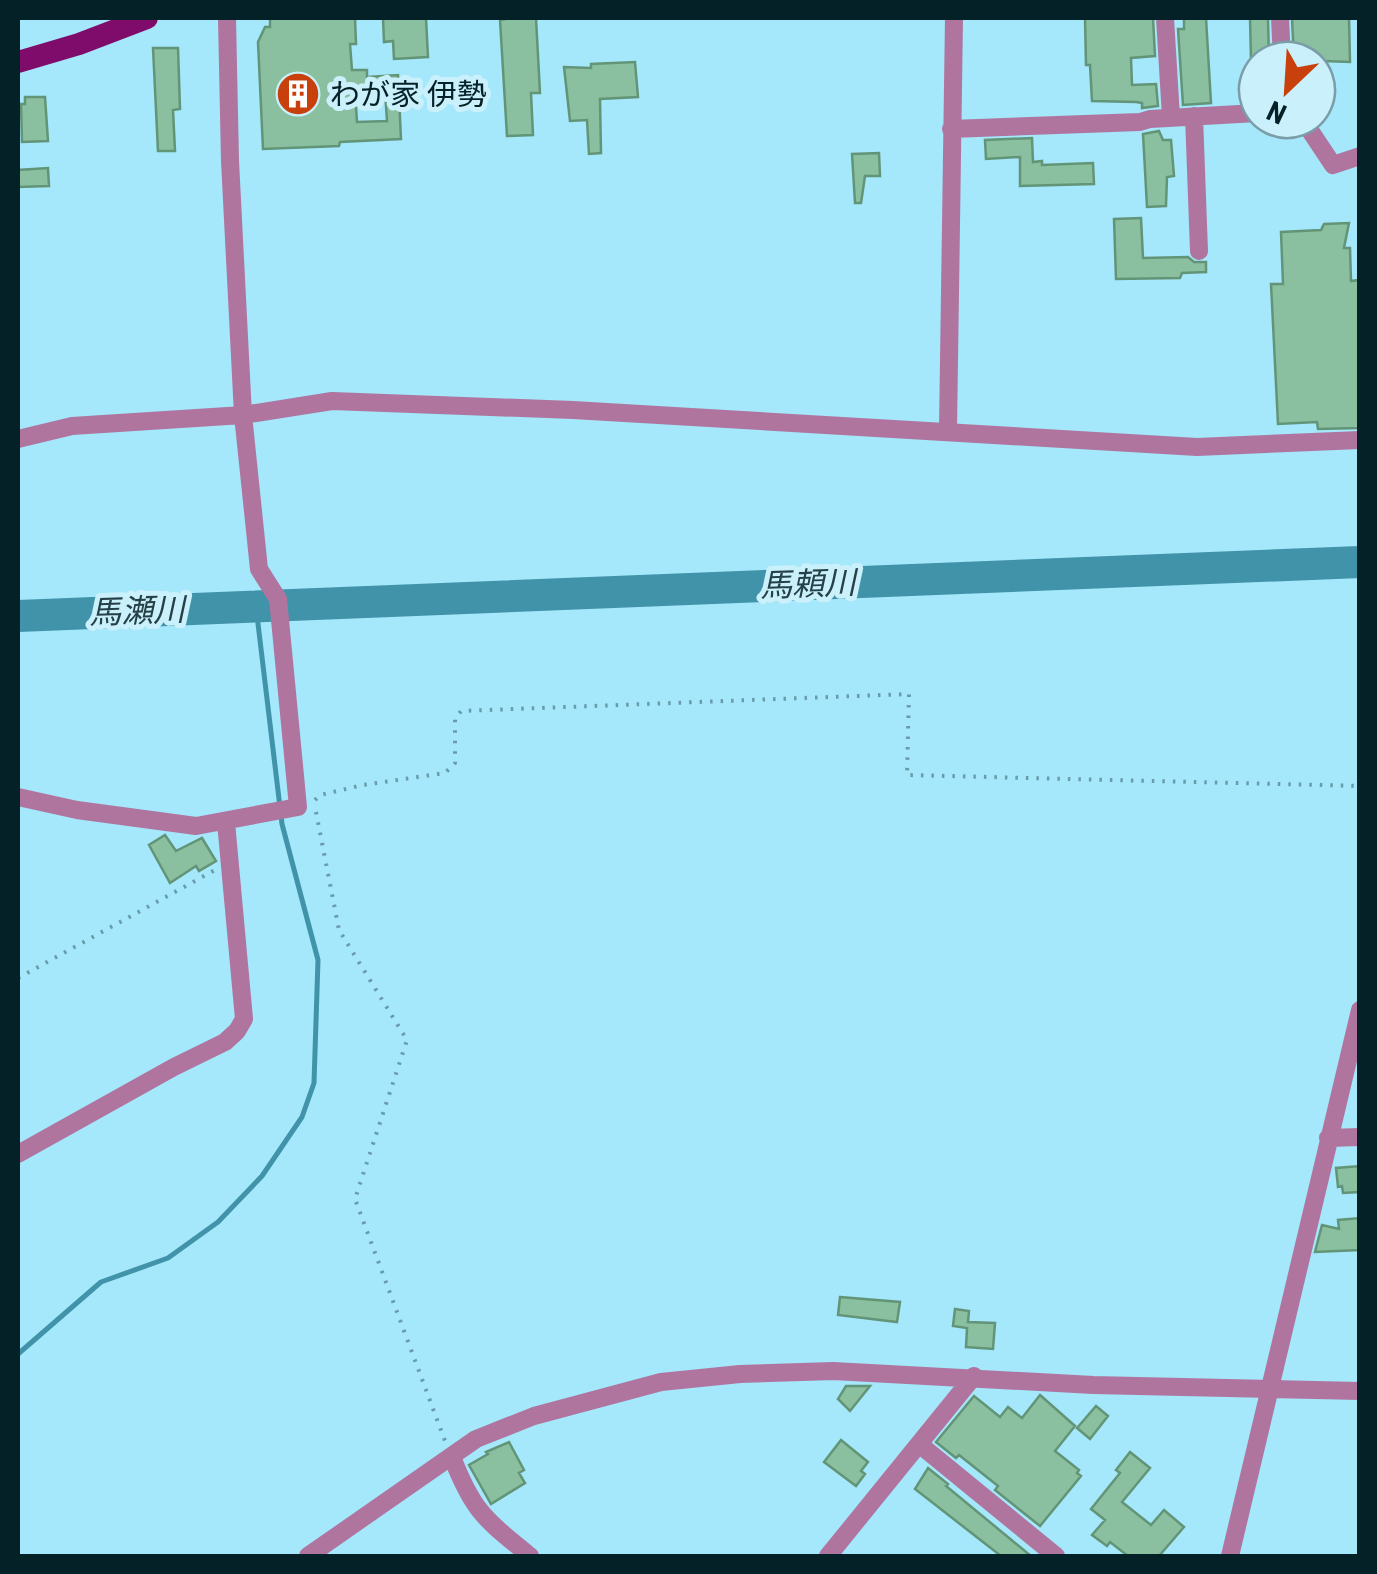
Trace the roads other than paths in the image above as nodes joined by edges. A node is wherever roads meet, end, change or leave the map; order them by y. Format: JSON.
{"nodes":[{"id":1,"x":147,"y":18,"type":"edge"},
{"id":2,"x":227,"y":18,"type":"edge"},
{"id":3,"x":954,"y":18,"type":"edge"},
{"id":4,"x":1166,"y":18,"type":"edge"},
{"id":5,"x":18,"y":62,"type":"edge"},
{"id":6,"x":1237,"y":114,"type":"edge"},
{"id":7,"x":1194,"y":116,"type":"junction"},
{"id":8,"x":1171,"y":117,"type":"junction"},
{"id":9,"x":952,"y":129,"type":"junction"},
{"id":10,"x":1316,"y":140,"type":"edge"},
{"id":11,"x":1360,"y":156,"type":"edge"},
{"id":12,"x":1199,"y":252,"type":"dead end"},
{"id":13,"x":242,"y":415,"type":"junction"},
{"id":14,"x":948,"y":430,"type":"junction"},
{"id":15,"x":18,"y":439,"type":"edge"},
{"id":16,"x":1360,"y":440,"type":"edge"},
{"id":17,"x":18,"y":798,"type":"edge"},
{"id":18,"x":226,"y":822,"type":"junction"},
{"id":19,"x":1360,"y":1010,"type":"edge"},
{"id":20,"x":1360,"y":1137,"type":"edge"},
{"id":21,"x":1328,"y":1138,"type":"junction"},
{"id":22,"x":18,"y":1154,"type":"edge"},
{"id":23,"x":974,"y":1376,"type":"junction"},
{"id":24,"x":1270,"y":1390,"type":"junction"},
{"id":25,"x":1360,"y":1392,"type":"edge"},
{"id":26,"x":919,"y":1444,"type":"junction"},
{"id":27,"x":452,"y":1458,"type":"junction"},
{"id":28,"x":308,"y":1556,"type":"edge"},
{"id":29,"x":530,"y":1556,"type":"edge"},
{"id":30,"x":828,"y":1556,"type":"edge"},
{"id":31,"x":1056,"y":1556,"type":"edge"},
{"id":32,"x":1230,"y":1556,"type":"edge"}],
"edges":[{"from":1,"to":5,"type":"main road"},
{"from":2,"to":13,"type":"street"},
{"from":3,"to":9,"type":"street"},
{"from":4,"to":8,"type":"street"},
{"from":6,"to":7,"type":"street"},
{"from":7,"to":8,"type":"street"},
{"from":7,"to":12,"type":"street"},
{"from":8,"to":9,"type":"street"},
{"from":9,"to":14,"type":"street"},
{"from":10,"to":11,"type":"street"},
{"from":13,"to":14,"type":"street"},
{"from":13,"to":15,"type":"street"},
{"from":13,"to":18,"type":"street"},
{"from":14,"to":16,"type":"street"},
{"from":17,"to":18,"type":"street"},
{"from":18,"to":22,"type":"street"},
{"from":19,"to":21,"type":"street"},
{"from":20,"to":21,"type":"street"},
{"from":21,"to":24,"type":"street"},
{"from":23,"to":24,"type":"street"},
{"from":23,"to":26,"type":"street"},
{"from":23,"to":27,"type":"street"},
{"from":24,"to":25,"type":"street"},
{"from":24,"to":32,"type":"street"},
{"from":26,"to":30,"type":"street"},
{"from":26,"to":31,"type":"street"},
{"from":27,"to":28,"type":"street"},
{"from":27,"to":29,"type":"street"}]}
